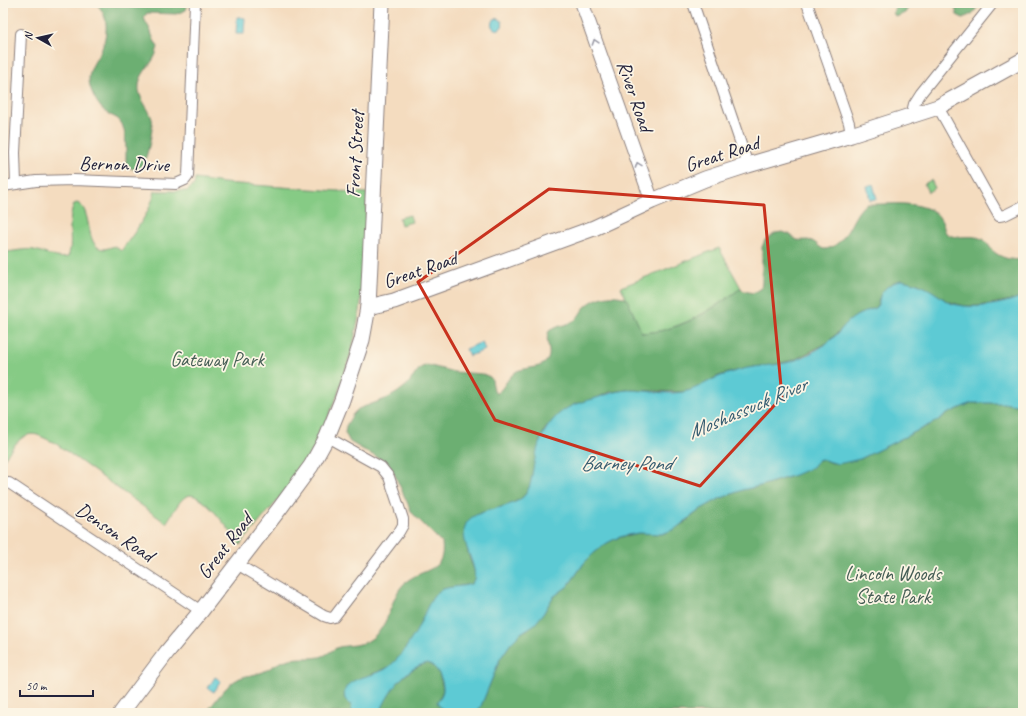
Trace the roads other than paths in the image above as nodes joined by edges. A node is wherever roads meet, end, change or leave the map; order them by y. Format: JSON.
{"nodes":[{"id":1,"x":195,"y":3,"type":"edge"},
{"id":2,"x":382,"y":3,"type":"edge"},
{"id":3,"x":582,"y":3,"type":"edge"},
{"id":4,"x":692,"y":3,"type":"edge"},
{"id":5,"x":807,"y":3,"type":"edge"},
{"id":6,"x":993,"y":3,"type":"edge"},
{"id":7,"x":21,"y":34,"type":"dead end"},
{"id":8,"x":1023,"y":60,"type":"edge"},
{"id":9,"x":938,"y":107,"type":"junction"},
{"id":10,"x":911,"y":116,"type":"junction"},
{"id":11,"x":852,"y":135,"type":"junction"},
{"id":12,"x":748,"y":165,"type":"junction"},
{"id":13,"x":16,"y":184,"type":"junction"},
{"id":14,"x":3,"y":186,"type":"edge"},
{"id":15,"x":652,"y":202,"type":"junction"},
{"id":16,"x":1023,"y":206,"type":"edge"},
{"id":17,"x":368,"y":307,"type":"junction"},
{"id":18,"x":327,"y":437,"type":"junction"},
{"id":19,"x":9,"y":483,"type":"dead end"},
{"id":20,"x":237,"y":564,"type":"junction"},
{"id":21,"x":201,"y":611,"type":"junction"},
{"id":22,"x":121,"y":713,"type":"edge"}],
"edges":[{"from":1,"to":13,"type":"street","name":"Bernon Drive"},
{"from":2,"to":17,"type":"main road","name":"Front Street"},
{"from":15,"to":3,"type":"street","name":"River Road","one_way":true},
{"from":4,"to":12,"type":"street"},
{"from":5,"to":11,"type":"street"},
{"from":6,"to":10,"type":"street"},
{"from":7,"to":13,"type":"street"},
{"from":8,"to":9,"type":"main road","name":"Great Road"},
{"from":9,"to":10,"type":"main road","name":"Great Road"},
{"from":9,"to":16,"type":"street"},
{"from":10,"to":11,"type":"main road","name":"Great Road"},
{"from":11,"to":12,"type":"main road","name":"Great Road"},
{"from":12,"to":15,"type":"main road","name":"Great Road"},
{"from":13,"to":14,"type":"street","name":"Bernon Drive"},
{"from":15,"to":17,"type":"main road","name":"Great Road"},
{"from":17,"to":18,"type":"main road","name":"Great Road"},
{"from":18,"to":20,"type":"main road","name":"Great Road"},
{"from":18,"to":20,"type":"street"},
{"from":19,"to":21,"type":"street","name":"Denson Road"},
{"from":20,"to":21,"type":"main road","name":"Great Road"},
{"from":21,"to":22,"type":"main road","name":"Great Road"}]}
